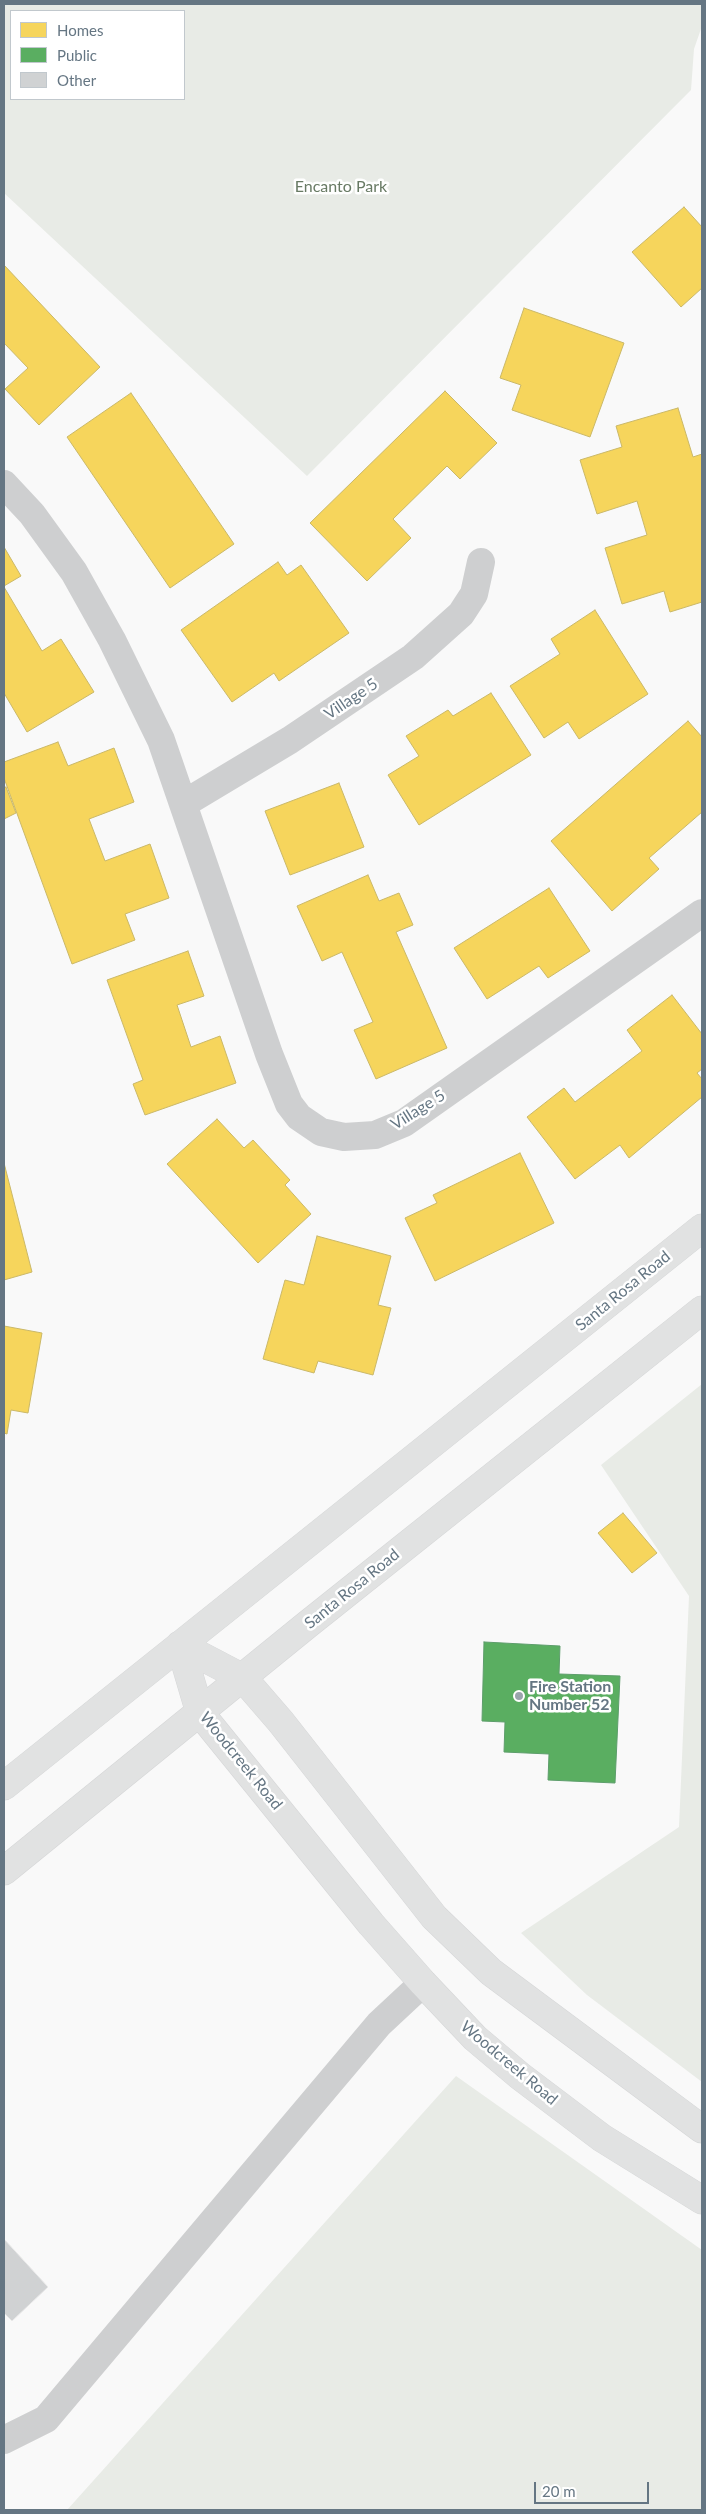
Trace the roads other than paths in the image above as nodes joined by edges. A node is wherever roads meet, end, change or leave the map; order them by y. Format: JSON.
{"nodes":[{"id":1,"x":4,"y":484,"type":"edge"},
{"id":2,"x":481,"y":562,"type":"dead end"},
{"id":3,"x":185,"y":803,"type":"junction"},
{"id":4,"x":702,"y":913,"type":"edge"},
{"id":5,"x":702,"y":1228,"type":"edge"},
{"id":6,"x":702,"y":1310,"type":"edge"},
{"id":7,"x":180,"y":1645,"type":"junction"},
{"id":8,"x":243,"y":1678,"type":"junction"},
{"id":9,"x":200,"y":1713,"type":"junction"},
{"id":10,"x":4,"y":1786,"type":"edge"},
{"id":11,"x":4,"y":1871,"type":"edge"},
{"id":12,"x":422,"y":1983,"type":"junction"},
{"id":13,"x":702,"y":2129,"type":"edge"},
{"id":14,"x":702,"y":2200,"type":"edge"},
{"id":15,"x":4,"y":2440,"type":"edge"}],
"edges":[{"from":1,"to":3,"type":"street","name":"Village 5"},
{"from":2,"to":3,"type":"street","name":"Village 5"},
{"from":3,"to":4,"type":"street","name":"Village 5"},
{"from":5,"to":7,"type":"main road","name":"Santa Rosa Road"},
{"from":6,"to":8,"type":"main road","name":"Santa Rosa Road"},
{"from":7,"to":8,"type":"main road"},
{"from":7,"to":9,"type":"main road","name":"Woodcreek Road"},
{"from":7,"to":10,"type":"main road","name":"Santa Rosa Road"},
{"from":8,"to":9,"type":"main road","name":"Santa Rosa Road"},
{"from":8,"to":13,"type":"main road"},
{"from":9,"to":11,"type":"main road","name":"Santa Rosa Road"},
{"from":9,"to":12,"type":"main road","name":"Woodcreek Road"},
{"from":12,"to":14,"type":"main road","name":"Woodcreek Road"},
{"from":12,"to":15,"type":"street"}]}
